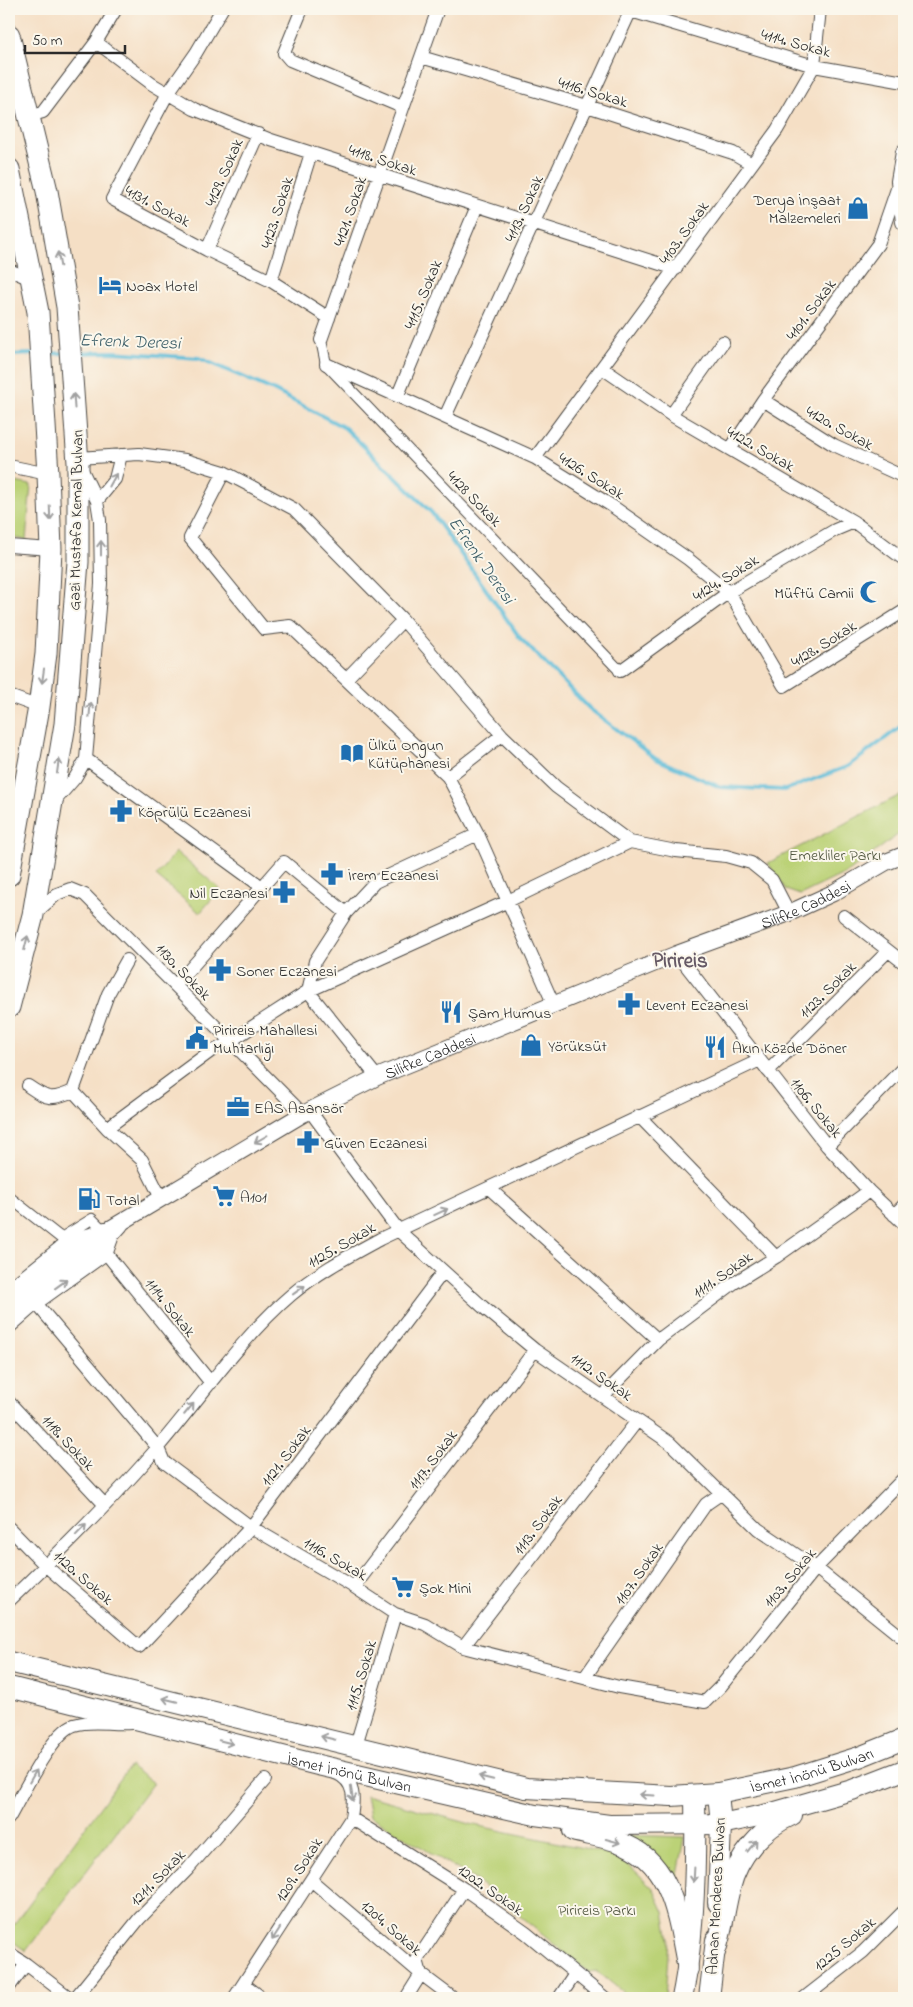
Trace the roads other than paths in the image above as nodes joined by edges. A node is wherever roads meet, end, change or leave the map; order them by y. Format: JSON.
{"nodes":[{"id":1,"x":116,"y":9,"type":"edge"},
{"id":2,"x":222,"y":9,"type":"edge"},
{"id":3,"x":302,"y":9,"type":"edge"},
{"id":4,"x":438,"y":9,"type":"edge"},
{"id":5,"x":820,"y":9,"type":"edge"},
{"id":6,"x":627,"y":10,"type":"edge"},
{"id":7,"x":9,"y":35,"type":"edge"},
{"id":8,"x":96,"y":42,"type":"junction"},
{"id":9,"x":421,"y":57,"type":"junction"},
{"id":10,"x":814,"y":66,"type":"junction"},
{"id":11,"x":904,"y":82,"type":"edge"},
{"id":12,"x":168,"y":93,"type":"junction"},
{"id":13,"x":588,"y":106,"type":"junction"},
{"id":14,"x":402,"y":107,"type":"junction"},
{"id":15,"x":29,"y":116,"type":"junction"},
{"id":16,"x":258,"y":134,"type":"junction"},
{"id":17,"x":904,"y":152,"type":"edge"},
{"id":18,"x":311,"y":153,"type":"junction"},
{"id":19,"x":752,"y":164,"type":"junction"},
{"id":20,"x":9,"y":169,"type":"edge"},
{"id":21,"x":379,"y":175,"type":"junction"},
{"id":22,"x":900,"y":181,"type":"junction"},
{"id":23,"x":477,"y":206,"type":"junction"},
{"id":24,"x":904,"y":222,"type":"edge"},
{"id":25,"x":534,"y":224,"type":"junction"},
{"id":26,"x":207,"y":250,"type":"junction"},
{"id":27,"x":676,"y":269,"type":"junction"},
{"id":28,"x":9,"y":270,"type":"edge"},
{"id":29,"x":31,"y":279,"type":"junction"},
{"id":30,"x":271,"y":281,"type":"junction"},
{"id":31,"x":329,"y":318,"type":"junction"},
{"id":32,"x":321,"y":340,"type":"joint"},
{"id":33,"x":723,"y":342,"type":"dead end"},
{"id":34,"x":326,"y":364,"type":"junction"},
{"id":35,"x":602,"y":368,"type":"junction"},
{"id":36,"x":398,"y":395,"type":"junction"},
{"id":37,"x":763,"y":400,"type":"junction"},
{"id":38,"x":670,"y":415,"type":"junction"},
{"id":39,"x":445,"y":417,"type":"junction"},
{"id":40,"x":731,"y":448,"type":"junction"},
{"id":41,"x":121,"y":455,"type":"junction"},
{"id":42,"x":78,"y":457,"type":"junction"},
{"id":43,"x":534,"y":458,"type":"junction"},
{"id":44,"x":9,"y":466,"type":"edge"},
{"id":45,"x":224,"y":472,"type":"junction"},
{"id":46,"x":48,"y":474,"type":"junction"},
{"id":47,"x":904,"y":478,"type":"edge"},
{"id":48,"x":97,"y":501,"type":"junction"},
{"id":49,"x":854,"y":522,"type":"junction"},
{"id":50,"x":9,"y":546,"type":"edge"},
{"id":51,"x":51,"y":549,"type":"junction"},
{"id":52,"x":903,"y":559,"type":"edge"},
{"id":53,"x":729,"y":592,"type":"junction"},
{"id":54,"x":904,"y":611,"type":"edge"},
{"id":55,"x":403,"y":620,"type":"junction"},
{"id":56,"x":620,"y":670,"type":"joint"},
{"id":57,"x":347,"y":678,"type":"junction"},
{"id":58,"x":784,"y":686,"type":"joint"},
{"id":59,"x":9,"y":696,"type":"edge"},
{"id":60,"x":39,"y":707,"type":"junction"},
{"id":61,"x":502,"y":734,"type":"junction"},
{"id":62,"x":86,"y":759,"type":"junction"},
{"id":63,"x":448,"y":778,"type":"junction"},
{"id":64,"x":53,"y":804,"type":"junction"},
{"id":65,"x":478,"y":834,"type":"junction"},
{"id":66,"x":630,"y":842,"type":"junction"},
{"id":67,"x":904,"y":847,"type":"edge"},
{"id":68,"x":904,"y":855,"type":"edge"},
{"id":69,"x":886,"y":862,"type":"junction"},
{"id":70,"x":9,"y":875,"type":"edge"},
{"id":71,"x":262,"y":887,"type":"junction"},
{"id":72,"x":508,"y":901,"type":"junction"},
{"id":73,"x":346,"y":913,"type":"junction"},
{"id":74,"x":789,"y":913,"type":"junction"},
{"id":75,"x":33,"y":915,"type":"junction"},
{"id":76,"x":844,"y":916,"type":"dead end"},
{"id":77,"x":888,"y":951,"type":"junction"},
{"id":78,"x":678,"y":954,"type":"junction"},
{"id":79,"x":127,"y":960,"type":"dead end"},
{"id":80,"x":904,"y":963,"type":"edge"},
{"id":81,"x":176,"y":985,"type":"junction"},
{"id":82,"x":308,"y":991,"type":"junction"},
{"id":83,"x":553,"y":1003,"type":"junction"},
{"id":84,"x":9,"y":1006,"type":"edge"},
{"id":85,"x":229,"y":1042,"type":"junction"},
{"id":86,"x":211,"y":1051,"type":"joint"},
{"id":87,"x":760,"y":1060,"type":"junction"},
{"id":88,"x":904,"y":1067,"type":"edge"},
{"id":89,"x":768,"y":1071,"type":"junction"},
{"id":90,"x":377,"y":1077,"type":"junction"},
{"id":91,"x":28,"y":1086,"type":"dead end"},
{"id":92,"x":73,"y":1091,"type":"junction"},
{"id":93,"x":307,"y":1113,"type":"junction"},
{"id":94,"x":639,"y":1116,"type":"junction"},
{"id":95,"x":107,"y":1128,"type":"junction"},
{"id":96,"x":827,"y":1146,"type":"junction"},
{"id":97,"x":490,"y":1189,"type":"junction"},
{"id":98,"x":869,"y":1191,"type":"junction"},
{"id":99,"x":9,"y":1198,"type":"edge"},
{"id":100,"x":161,"y":1198,"type":"junction"},
{"id":101,"x":904,"y":1205,"type":"edge"},
{"id":102,"x":894,"y":1215,"type":"junction"},
{"id":103,"x":126,"y":1219,"type":"junction"},
{"id":104,"x":904,"y":1224,"type":"edge"},
{"id":105,"x":399,"y":1231,"type":"junction"},
{"id":106,"x":105,"y":1232,"type":"junction"},
{"id":107,"x":105,"y":1252,"type":"junction"},
{"id":108,"x":776,"y":1257,"type":"junction"},
{"id":109,"x":443,"y":1272,"type":"junction"},
{"id":110,"x":9,"y":1291,"type":"edge"},
{"id":111,"x":35,"y":1302,"type":"junction"},
{"id":112,"x":9,"y":1304,"type":"edge"},
{"id":113,"x":9,"y":1325,"type":"edge"},
{"id":114,"x":658,"y":1340,"type":"junction"},
{"id":115,"x":535,"y":1350,"type":"junction"},
{"id":116,"x":211,"y":1383,"type":"junction"},
{"id":117,"x":603,"y":1396,"type":"junction"},
{"id":118,"x":9,"y":1402,"type":"edge"},
{"id":119,"x":637,"y":1421,"type":"junction"},
{"id":120,"x":158,"y":1448,"type":"junction"},
{"id":121,"x":904,"y":1478,"type":"edge"},
{"id":122,"x":722,"y":1493,"type":"junction"},
{"id":123,"x":105,"y":1505,"type":"junction"},
{"id":124,"x":251,"y":1527,"type":"junction"},
{"id":125,"x":9,"y":1528,"type":"edge"},
{"id":126,"x":46,"y":1566,"type":"junction"},
{"id":127,"x":816,"y":1568,"type":"junction"},
{"id":128,"x":354,"y":1587,"type":"junction"},
{"id":129,"x":9,"y":1601,"type":"edge"},
{"id":130,"x":395,"y":1614,"type":"junction"},
{"id":131,"x":903,"y":1636,"type":"edge"},
{"id":132,"x":139,"y":1647,"type":"joint"},
{"id":133,"x":463,"y":1647,"type":"junction"},
{"id":134,"x":9,"y":1650,"type":"edge"},
{"id":135,"x":9,"y":1662,"type":"edge"},
{"id":136,"x":43,"y":1671,"type":"junction"},
{"id":137,"x":585,"y":1677,"type":"junction"},
{"id":138,"x":9,"y":1687,"type":"edge"},
{"id":139,"x":9,"y":1698,"type":"edge"},
{"id":140,"x":705,"y":1702,"type":"joint"},
{"id":141,"x":107,"y":1711,"type":"junction"},
{"id":142,"x":144,"y":1722,"type":"junction"},
{"id":143,"x":904,"y":1739,"type":"edge"},
{"id":144,"x":356,"y":1745,"type":"junction"},
{"id":145,"x":318,"y":1764,"type":"junction"},
{"id":146,"x":904,"y":1770,"type":"edge"},
{"id":147,"x":266,"y":1780,"type":"dead end"},
{"id":148,"x":852,"y":1790,"type":"junction"},
{"id":149,"x":718,"y":1793,"type":"junction"},
{"id":150,"x":695,"y":1795,"type":"junction"},
{"id":151,"x":535,"y":1815,"type":"junction"},
{"id":152,"x":9,"y":1818,"type":"edge"},
{"id":153,"x":350,"y":1818,"type":"junction"},
{"id":154,"x":721,"y":1824,"type":"junction"},
{"id":155,"x":696,"y":1826,"type":"junction"},
{"id":156,"x":311,"y":1880,"type":"junction"},
{"id":157,"x":464,"y":1889,"type":"junction"},
{"id":158,"x":904,"y":1912,"type":"edge"},
{"id":159,"x":715,"y":1952,"type":"junction"},
{"id":160,"x":9,"y":1953,"type":"edge"},
{"id":161,"x":26,"y":1964,"type":"junction"},
{"id":162,"x":688,"y":1969,"type":"junction"},
{"id":163,"x":421,"y":1974,"type":"junction"},
{"id":164,"x":575,"y":1974,"type":"junction"},
{"id":165,"x":244,"y":1984,"type":"junction"},
{"id":166,"x":9,"y":1987,"type":"edge"},
{"id":167,"x":70,"y":1998,"type":"edge"},
{"id":168,"x":74,"y":1998,"type":"edge"},
{"id":169,"x":234,"y":1998,"type":"edge"},
{"id":170,"x":262,"y":1998,"type":"edge"},
{"id":171,"x":406,"y":1998,"type":"edge"},
{"id":172,"x":453,"y":1998,"type":"edge"},
{"id":173,"x":559,"y":1998,"type":"edge"},
{"id":174,"x":606,"y":1998,"type":"edge"},
{"id":175,"x":682,"y":1998,"type":"edge"},
{"id":176,"x":710,"y":1998,"type":"edge"},
{"id":177,"x":804,"y":1998,"type":"edge"}],
"edges":[{"from":1,"to":8,"type":"street"},
{"from":2,"to":12,"type":"street","name":"4131. Sokak"},
{"from":3,"to":14,"type":"street"},
{"from":4,"to":9,"type":"street","name":"4121. Sokak"},
{"from":5,"to":10,"type":"street","name":"4103. Sokak"},
{"from":6,"to":10,"type":"street","name":"4114. Sokak"},
{"from":6,"to":13,"type":"street","name":"4113. Sokak"},
{"from":7,"to":15,"type":"highway","name":"Gazi Mustafa Kemal Bulvarı"},
{"from":8,"to":12,"type":"street","name":"4118. Sokak"},
{"from":8,"to":15,"type":"street"},
{"from":9,"to":13,"type":"street","name":"4116. Sokak"},
{"from":9,"to":14,"type":"street","name":"4121. Sokak"},
{"from":10,"to":11,"type":"street","name":"4114. Sokak"},
{"from":10,"to":19,"type":"street","name":"4103. Sokak"},
{"from":12,"to":16,"type":"street","name":"4118. Sokak"},
{"from":12,"to":26,"type":"street","name":"4131. Sokak"},
{"from":13,"to":19,"type":"street","name":"4116. Sokak"},
{"from":13,"to":25,"type":"street","name":"4113. Sokak"},
{"from":14,"to":21,"type":"street","name":"4121. Sokak"},
{"from":42,"to":15,"type":"highway","name":"Gazi Mustafa Kemal Bulvarı","one_way":true},
{"from":16,"to":18,"type":"street","name":"4118. Sokak"},
{"from":16,"to":26,"type":"street","name":"4129. Sokak"},
{"from":17,"to":22,"type":"street"},
{"from":18,"to":21,"type":"street","name":"4118. Sokak"},
{"from":18,"to":30,"type":"street","name":"4123. Sokak"},
{"from":19,"to":27,"type":"street","name":"4103. Sokak"},
{"from":20,"to":29,"type":"highway","name":"Gazi Mustafa Kemal Bulvarı"},
{"from":21,"to":23,"type":"street","name":"4118. Sokak"},
{"from":21,"to":31,"type":"street","name":"4121. Sokak"},
{"from":22,"to":24,"type":"street"},
{"from":22,"to":37,"type":"street","name":"4101. Sokak"},
{"from":23,"to":25,"type":"street","name":"4118. Sokak"},
{"from":23,"to":36,"type":"street","name":"4115. Sokak"},
{"from":25,"to":27,"type":"street","name":"4118. Sokak"},
{"from":25,"to":39,"type":"street","name":"4113. Sokak"},
{"from":26,"to":30,"type":"street","name":"4131. Sokak"},
{"from":27,"to":35,"type":"street","name":"4103. Sokak"},
{"from":28,"to":29,"type":"street"},
{"from":29,"to":46,"type":"highway","name":"Gazi Mustafa Kemal Bulvarı"},
{"from":30,"to":31,"type":"street","name":"4131. Sokak"},
{"from":31,"to":32,"type":"street","name":"4121. Sokak"},
{"from":32,"to":34,"type":"street"},
{"from":33,"to":38,"type":"street"},
{"from":34,"to":36,"type":"street","name":"4126. Sokak"},
{"from":34,"to":56,"type":"street","name":"4128 Sokak"},
{"from":35,"to":38,"type":"street","name":"4122. Sokak"},
{"from":35,"to":43,"type":"street","name":"4103. Sokak"},
{"from":36,"to":39,"type":"street","name":"4126. Sokak"},
{"from":37,"to":40,"type":"street","name":"4101. Sokak"},
{"from":37,"to":47,"type":"street","name":"4120. Sokak"},
{"from":38,"to":40,"type":"street","name":"4122. Sokak"},
{"from":39,"to":43,"type":"street","name":"4126. Sokak"},
{"from":40,"to":49,"type":"street","name":"4122. Sokak"},
{"from":41,"to":42,"type":"street"},
{"from":41,"to":45,"type":"street"},
{"from":48,"to":41,"type":"street","one_way":true},
{"from":42,"to":48,"type":"street"},
{"from":64,"to":42,"type":"highway","name":"Gazi Mustafa Kemal Bulvarı","one_way":true},
{"from":43,"to":53,"type":"street","name":"4126. Sokak"},
{"from":44,"to":46,"type":"street"},
{"from":45,"to":55,"type":"street"},
{"from":45,"to":57,"type":"street"},
{"from":46,"to":51,"type":"highway","name":"Gazi Mustafa Kemal Bulvarı","one_way":true},
{"from":62,"to":48,"type":"street","one_way":true},
{"from":49,"to":52,"type":"street","name":"4122. Sokak"},
{"from":49,"to":53,"type":"street","name":"4124. Sokak"},
{"from":50,"to":51,"type":"street"},
{"from":51,"to":60,"type":"highway","name":"Gazi Mustafa Kemal Bulvarı","one_way":true},
{"from":53,"to":56,"type":"street","name":"4124. Sokak"},
{"from":53,"to":58,"type":"street","name":"4126. Sokak"},
{"from":54,"to":58,"type":"street","name":"4128. Sokak"},
{"from":55,"to":57,"type":"street"},
{"from":55,"to":61,"type":"street"},
{"from":57,"to":63,"type":"street"},
{"from":59,"to":60,"type":"street"},
{"from":60,"to":70,"type":"highway","name":"Gazi Mustafa Kemal Bulvarı"},
{"from":61,"to":63,"type":"street"},
{"from":61,"to":66,"type":"street"},
{"from":62,"to":64,"type":"street"},
{"from":62,"to":71,"type":"street"},
{"from":63,"to":65,"type":"street"},
{"from":64,"to":75,"type":"highway","name":"Gazi Mustafa Kemal Bulvarı"},
{"from":65,"to":72,"type":"street"},
{"from":65,"to":73,"type":"street"},
{"from":66,"to":72,"type":"street"},
{"from":66,"to":74,"type":"street"},
{"from":67,"to":69,"type":"street"},
{"from":68,"to":69,"type":"street"},
{"from":69,"to":74,"type":"street","name":"Silifke Caddesi"},
{"from":71,"to":73,"type":"street"},
{"from":71,"to":81,"type":"street"},
{"from":72,"to":82,"type":"street"},
{"from":72,"to":83,"type":"street"},
{"from":73,"to":82,"type":"street"},
{"from":74,"to":78,"type":"street","name":"Silifke Caddesi"},
{"from":75,"to":81,"type":"street","name":"1130. Sokak"},
{"from":84,"to":75,"type":"highway","name":"Gazi Mustafa Kemal Bulvarı","one_way":true},
{"from":76,"to":77,"type":"street"},
{"from":77,"to":80,"type":"street"},
{"from":77,"to":89,"type":"street","name":"1123. Sokak"},
{"from":78,"to":83,"type":"street","name":"Silifke Caddesi"},
{"from":78,"to":87,"type":"street","name":"1106. Sokak"},
{"from":79,"to":92,"type":"street"},
{"from":81,"to":85,"type":"street","name":"1130. Sokak"},
{"from":82,"to":85,"type":"street"},
{"from":82,"to":90,"type":"street"},
{"from":83,"to":90,"type":"street","name":"Silifke Caddesi"},
{"from":85,"to":86,"type":"street"},
{"from":85,"to":93,"type":"street","name":"1130. Sokak"},
{"from":86,"to":95,"type":"street"},
{"from":87,"to":89,"type":"street","name":"1106. Sokak"},
{"from":87,"to":94,"type":"street","name":"1125. Sokak"},
{"from":88,"to":96,"type":"street"},
{"from":89,"to":96,"type":"street","name":"1106. Sokak"},
{"from":90,"to":93,"type":"street","name":"Silifke Caddesi"},
{"from":91,"to":92,"type":"street"},
{"from":92,"to":95,"type":"street"},
{"from":93,"to":100,"type":"street","name":"Silifke Caddesi","one_way":true},
{"from":93,"to":105,"type":"street","name":"1112. Sokak"},
{"from":94,"to":97,"type":"street","name":"1125. Sokak"},
{"from":94,"to":108,"type":"street"},
{"from":95,"to":100,"type":"street"},
{"from":96,"to":98,"type":"street","name":"1106. Sokak"},
{"from":105,"to":97,"type":"street","name":"1125. Sokak","one_way":true},
{"from":97,"to":114,"type":"street"},
{"from":98,"to":102,"type":"street","name":"1106. Sokak"},
{"from":98,"to":108,"type":"street","name":"1111. Sokak"},
{"from":99,"to":106,"type":"street"},
{"from":100,"to":103,"type":"street","name":"Silifke Caddesi"},
{"from":101,"to":102,"type":"street"},
{"from":102,"to":104,"type":"street","name":"1106. Sokak"},
{"from":103,"to":106,"type":"street","name":"Silifke Caddesi"},
{"from":103,"to":107,"type":"street","name":"Silifke Caddesi"},
{"from":105,"to":109,"type":"street","name":"1112. Sokak"},
{"from":116,"to":105,"type":"street","name":"1125. Sokak","one_way":true},
{"from":106,"to":110,"type":"street","name":"Silifke Caddesi"},
{"from":106,"to":112,"type":"main road"},
{"from":111,"to":107,"type":"street","name":"Silifke Caddesi","one_way":true},
{"from":107,"to":116,"type":"street","name":"1114. Sokak"},
{"from":108,"to":114,"type":"street","name":"1111. Sokak"},
{"from":109,"to":115,"type":"street","name":"1112. Sokak"},
{"from":109,"to":124,"type":"street","name":"1121. Sokak"},
{"from":111,"to":113,"type":"street","name":"Silifke Caddesi"},
{"from":111,"to":120,"type":"street","name":"1116. Sokak"},
{"from":114,"to":117,"type":"street","name":"1111. Sokak"},
{"from":115,"to":117,"type":"street","name":"1112. Sokak"},
{"from":115,"to":128,"type":"street","name":"1117. Sokak"},
{"from":120,"to":116,"type":"street","name":"1125. Sokak","one_way":true},
{"from":117,"to":119,"type":"street","name":"1112. Sokak"},
{"from":118,"to":123,"type":"street","name":"1118. Sokak"},
{"from":119,"to":122,"type":"street","name":"1112. Sokak"},
{"from":119,"to":133,"type":"street","name":"1113. Sokak"},
{"from":120,"to":123,"type":"street","name":"1125. Sokak"},
{"from":120,"to":124,"type":"street","name":"1116. Sokak"},
{"from":121,"to":127,"type":"street","name":"1103. Sokak"},
{"from":122,"to":127,"type":"street","name":"1112. Sokak"},
{"from":122,"to":137,"type":"street","name":"1107. Sokak"},
{"from":126,"to":123,"type":"street","name":"1125. Sokak","one_way":true},
{"from":124,"to":128,"type":"street","name":"1116. Sokak"},
{"from":124,"to":132,"type":"street","name":"1121. Sokak"},
{"from":125,"to":126,"type":"street","name":"1120. Sokak"},
{"from":126,"to":129,"type":"street","name":"1125. Sokak"},
{"from":126,"to":132,"type":"street","name":"1120. Sokak"},
{"from":127,"to":131,"type":"street","name":"1112. Sokak"},
{"from":127,"to":140,"type":"street","name":"1103. Sokak"},
{"from":128,"to":130,"type":"street","name":"1116. Sokak"},
{"from":130,"to":133,"type":"street","name":"1116. Sokak"},
{"from":130,"to":144,"type":"street","name":"1115. Sokak"},
{"from":133,"to":137,"type":"street","name":"1116. Sokak"},
{"from":134,"to":136,"type":"main road"},
{"from":135,"to":136,"type":"main road","name":"İsmet İnönü Bulvarı"},
{"from":144,"to":136,"type":"main road","name":"İsmet İnönü Bulvarı","one_way":true},
{"from":137,"to":140,"type":"street","name":"1116. Sokak"},
{"from":138,"to":141,"type":"main road","name":"İsmet İnönü Bulvarı"},
{"from":139,"to":141,"type":"main road"},
{"from":141,"to":142,"type":"main road","name":"İsmet İnönü Bulvarı"},
{"from":142,"to":145,"type":"main road","name":"İsmet İnönü Bulvarı","one_way":true},
{"from":152,"to":142,"type":"street","one_way":true},
{"from":143,"to":149,"type":"main road","name":"İsmet İnönü Bulvarı"},
{"from":150,"to":144,"type":"main road","name":"İsmet İnönü Bulvarı","one_way":true},
{"from":145,"to":151,"type":"main road","name":"İsmet İnönü Bulvarı"},
{"from":145,"to":153,"type":"street","name":"1209. Sokak","one_way":true},
{"from":146,"to":148,"type":"main road","name":"İsmet İnönü Bulvarı"},
{"from":147,"to":168,"type":"street","name":"1211. Sokak"},
{"from":148,"to":154,"type":"main road","name":"İsmet İnönü Bulvarı"},
{"from":159,"to":148,"type":"main road","one_way":true},
{"from":149,"to":150,"type":"main road","name":"İsmet İnönü Bulvarı"},
{"from":149,"to":154,"type":"main road","name":"Adnan Menderes Bulvarı"},
{"from":150,"to":155,"type":"main road","name":"Adnan Menderes Bulvarı"},
{"from":151,"to":155,"type":"main road","name":"İsmet İnönü Bulvarı"},
{"from":151,"to":162,"type":"main road","one_way":true},
{"from":153,"to":156,"type":"street","name":"1209. Sokak"},
{"from":153,"to":157,"type":"street","name":"1202. Sokak"},
{"from":154,"to":155,"type":"main road","name":"İsmet İnönü Bulvarı"},
{"from":154,"to":159,"type":"main road","name":"Adnan Menderes Bulvarı"},
{"from":155,"to":162,"type":"main road","name":"Adnan Menderes Bulvarı","one_way":true},
{"from":156,"to":163,"type":"street","name":"1204. Sokak"},
{"from":156,"to":165,"type":"street","name":"1209. Sokak","one_way":true},
{"from":157,"to":163,"type":"street"},
{"from":157,"to":164,"type":"street","name":"1202. Sokak"},
{"from":158,"to":177,"type":"street","name":"1225 Sokak"},
{"from":159,"to":176,"type":"main road","name":"Adnan Menderes Bulvarı"},
{"from":160,"to":161,"type":"street"},
{"from":161,"to":166,"type":"street"},
{"from":161,"to":167,"type":"street"},
{"from":162,"to":175,"type":"main road","name":"Adnan Menderes Bulvarı"},
{"from":163,"to":171,"type":"street"},
{"from":163,"to":172,"type":"street","name":"1204. Sokak"},
{"from":164,"to":173,"type":"street"},
{"from":164,"to":174,"type":"street","name":"1202. Sokak"},
{"from":165,"to":169,"type":"street","name":"1209. Sokak"},
{"from":165,"to":170,"type":"street"}]}
